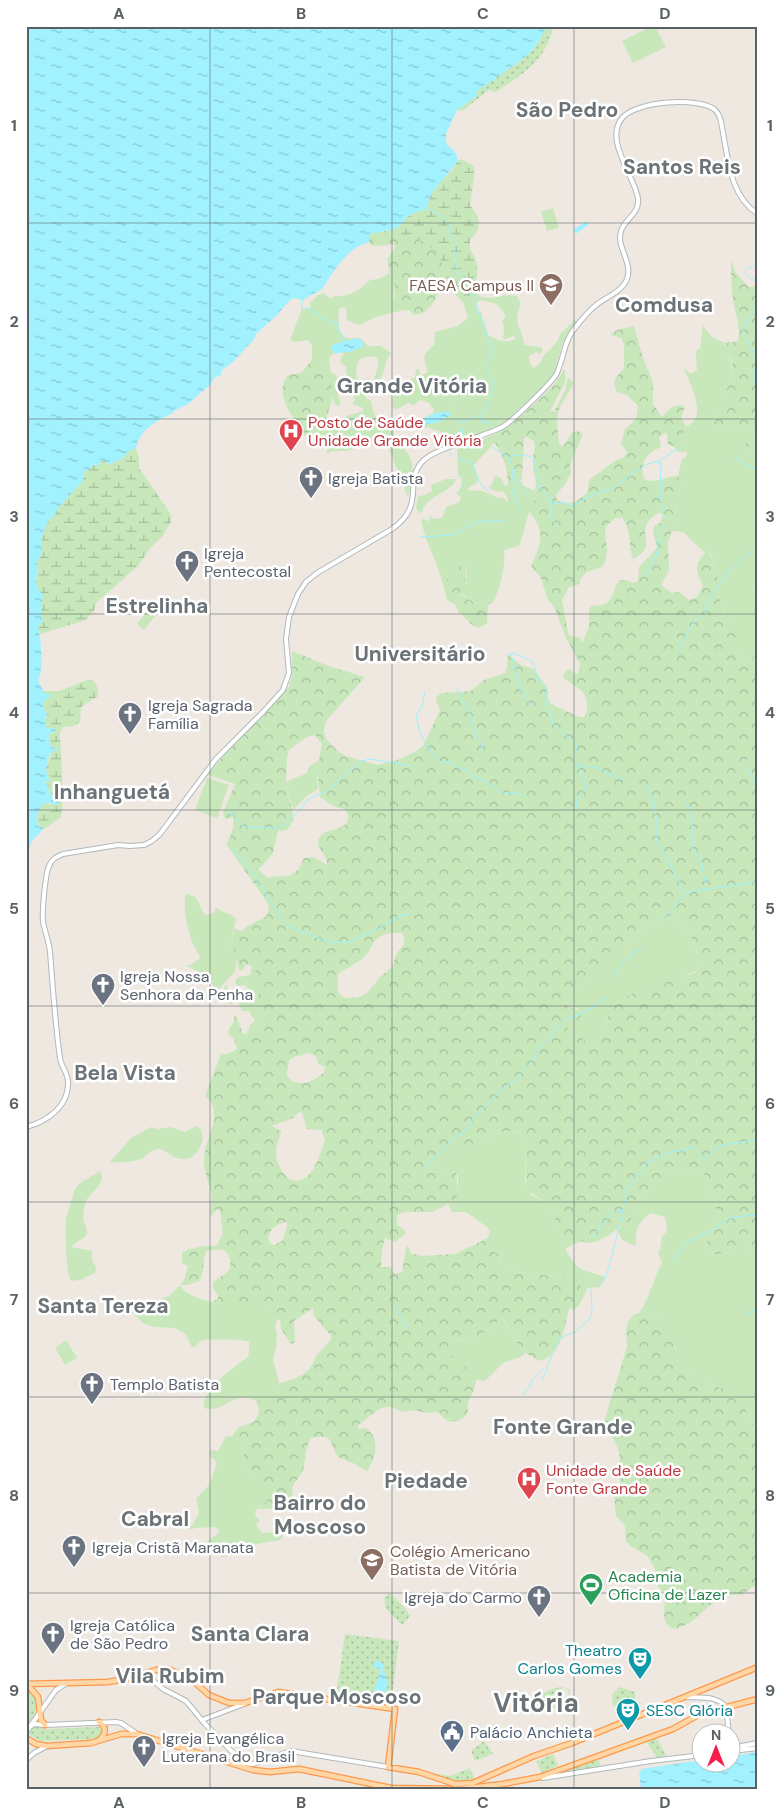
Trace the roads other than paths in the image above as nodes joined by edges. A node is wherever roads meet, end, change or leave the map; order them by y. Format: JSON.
{"nodes":[{"id":1,"x":758,"y":214,"type":"edge"},
{"id":2,"x":26,"y":1127,"type":"edge"},
{"id":3,"x":758,"y":1667,"type":"edge"},
{"id":4,"x":125,"y":1680,"type":"junction"},
{"id":5,"x":26,"y":1684,"type":"edge"},
{"id":6,"x":66,"y":1684,"type":"junction"},
{"id":7,"x":685,"y":1697,"type":"junction"},
{"id":8,"x":758,"y":1699,"type":"edge"},
{"id":9,"x":245,"y":1704,"type":"junction"},
{"id":10,"x":726,"y":1707,"type":"junction"},
{"id":11,"x":40,"y":1712,"type":"junction"},
{"id":12,"x":202,"y":1720,"type":"junction"},
{"id":13,"x":99,"y":1722,"type":"junction"},
{"id":14,"x":728,"y":1724,"type":"edge"},
{"id":15,"x":46,"y":1725,"type":"junction"},
{"id":16,"x":30,"y":1727,"type":"junction"},
{"id":17,"x":26,"y":1732,"type":"edge"},
{"id":18,"x":138,"y":1734,"type":"junction"},
{"id":19,"x":26,"y":1738,"type":"edge"},
{"id":20,"x":96,"y":1742,"type":"junction"},
{"id":21,"x":758,"y":1743,"type":"edge"},
{"id":22,"x":47,"y":1746,"type":"junction"},
{"id":23,"x":742,"y":1746,"type":"edge"},
{"id":24,"x":758,"y":1748,"type":"edge"},
{"id":25,"x":742,"y":1750,"type":"edge"},
{"id":26,"x":692,"y":1756,"type":"edge"},
{"id":27,"x":26,"y":1760,"type":"edge"},
{"id":28,"x":388,"y":1767,"type":"junction"},
{"id":29,"x":526,"y":1780,"type":"junction"}],
"edges":[{"from":1,"to":2,"type":"main road"},
{"from":3,"to":7,"type":"main road"},
{"from":4,"to":6,"type":"main road"},
{"from":4,"to":9,"type":"main road"},
{"from":4,"to":12,"type":"main road"},
{"from":5,"to":6,"type":"main road"},
{"from":5,"to":11,"type":"main road"},
{"from":6,"to":11,"type":"main road"},
{"from":7,"to":10,"type":"main road"},
{"from":7,"to":28,"type":"main road"},
{"from":8,"to":10,"type":"main road"},
{"from":9,"to":12,"type":"main road"},
{"from":9,"to":28,"type":"main road"},
{"from":10,"to":14,"type":"main road"},
{"from":10,"to":29,"type":"main road"},
{"from":11,"to":15,"type":"main road"},
{"from":11,"to":16,"type":"main road"},
{"from":12,"to":28,"type":"main road"},
{"from":13,"to":15,"type":"main road"},
{"from":13,"to":18,"type":"main road"},
{"from":13,"to":20,"type":"main road"},
{"from":15,"to":16,"type":"main road"},
{"from":16,"to":17,"type":"main road"},
{"from":18,"to":20,"type":"main road"},
{"from":18,"to":29,"type":"main road"},
{"from":19,"to":22,"type":"main road"},
{"from":20,"to":22,"type":"main road"},
{"from":21,"to":23,"type":"main road"},
{"from":22,"to":27,"type":"main road"},
{"from":24,"to":25,"type":"main road"},
{"from":26,"to":29,"type":"main road"}]}
